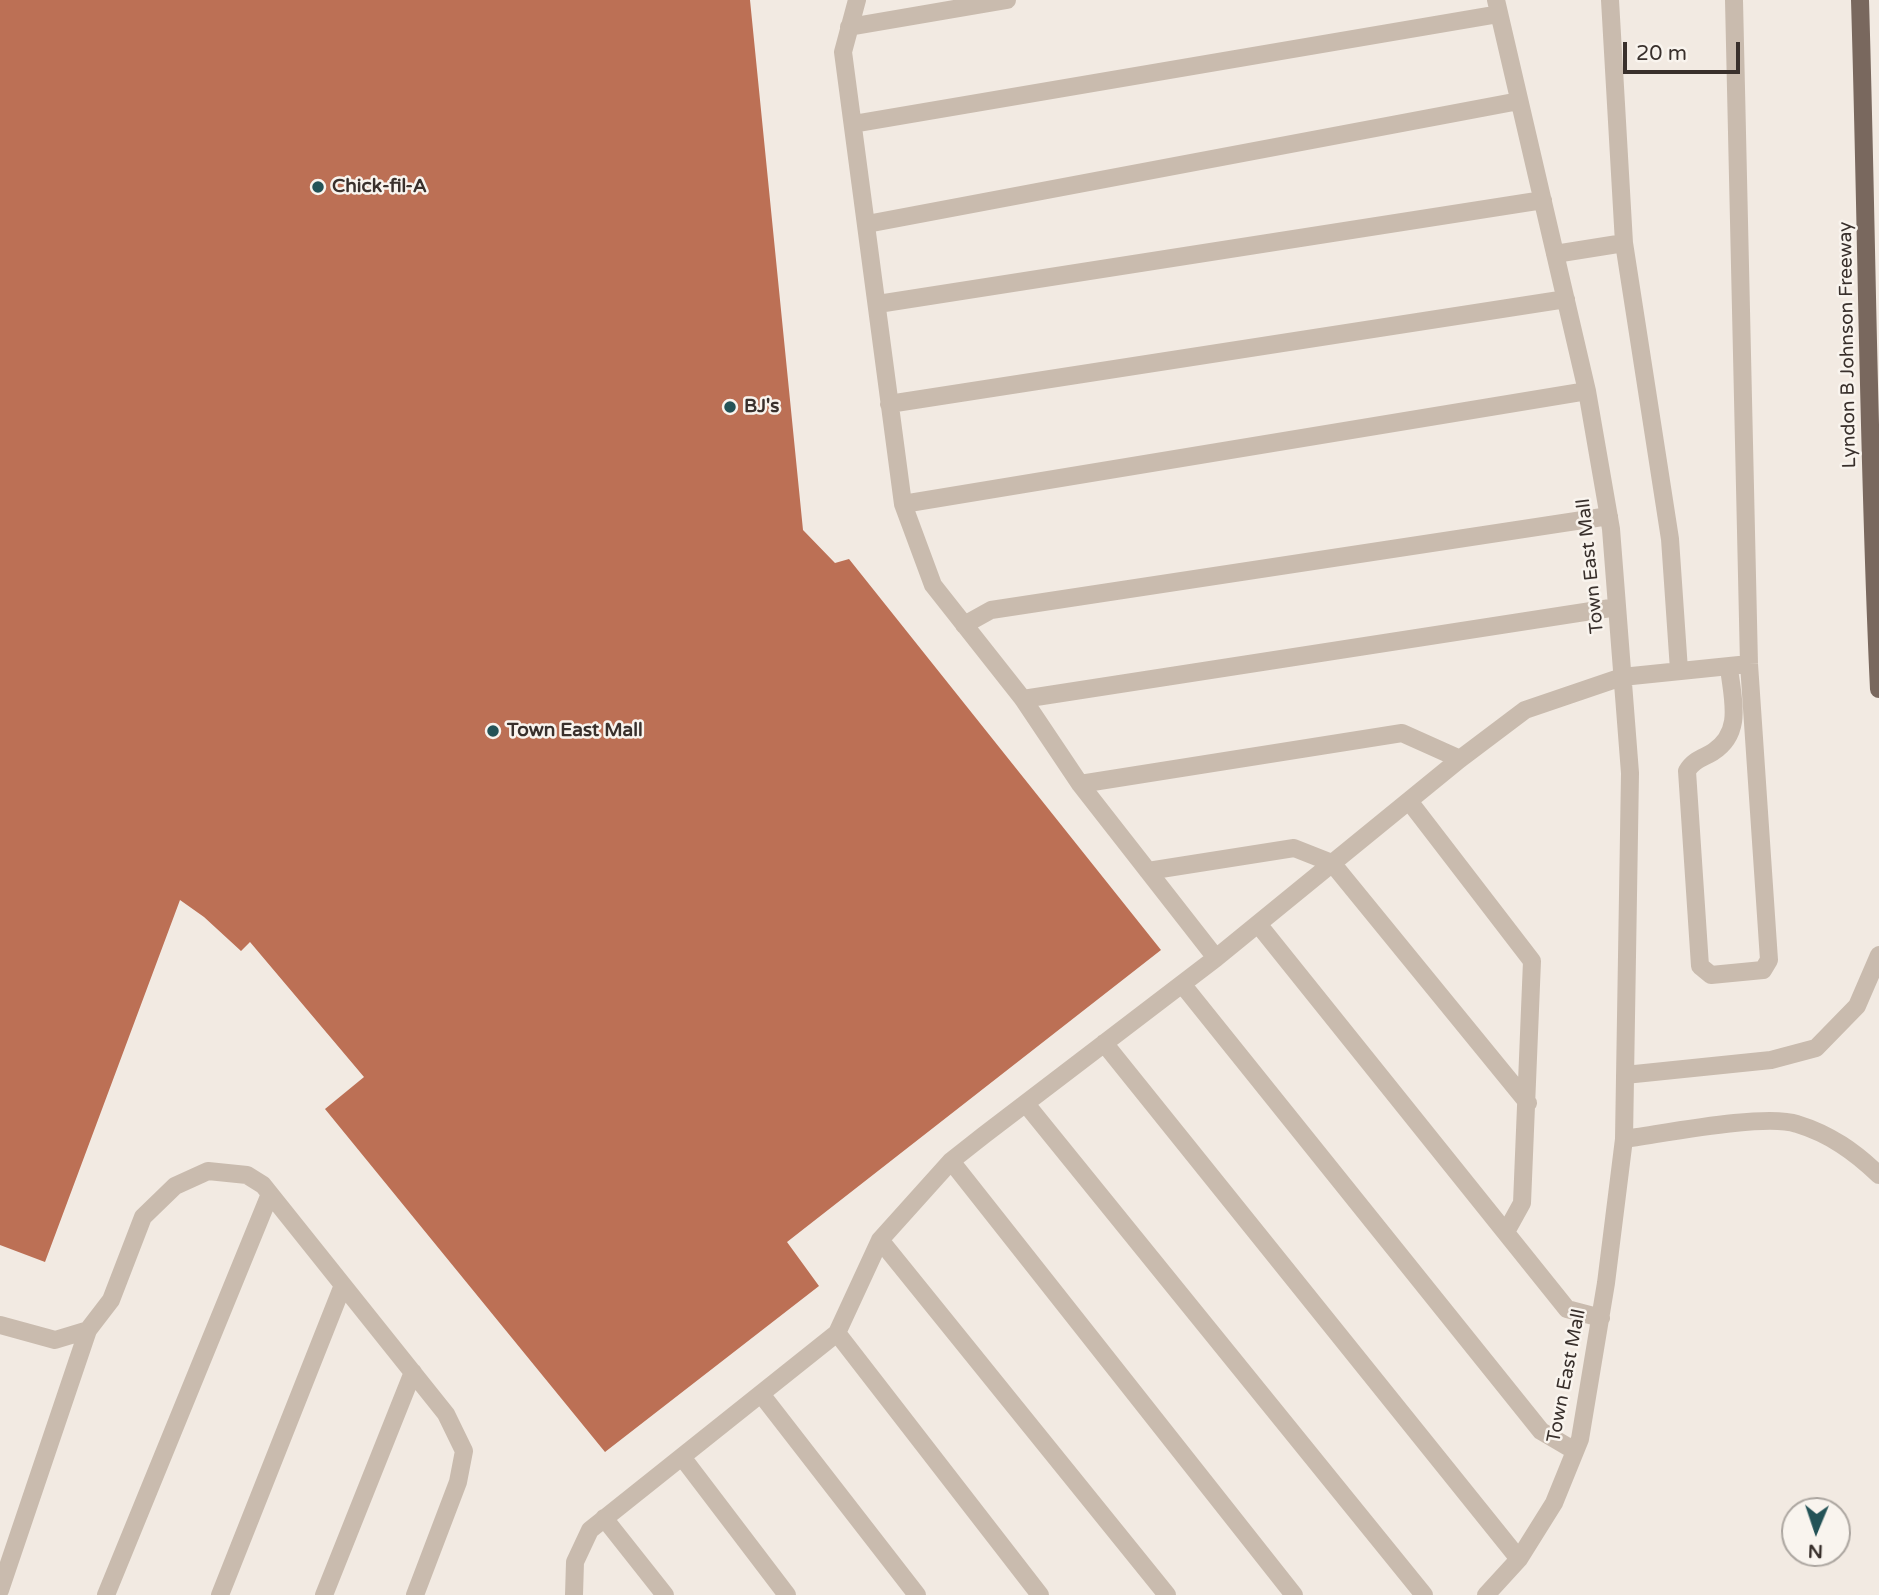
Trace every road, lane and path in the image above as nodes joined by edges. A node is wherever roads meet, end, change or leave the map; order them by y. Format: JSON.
{"nodes":[{"id":1,"x":857,"y":0,"type":"edge"},
{"id":2,"x":1007,"y":0,"type":"edge"},
{"id":3,"x":1610,"y":0,"type":"edge"},
{"id":4,"x":1734,"y":0,"type":"edge"},
{"id":5,"x":1860,"y":0,"type":"edge"},
{"id":6,"x":1498,"y":7,"type":"edge"},
{"id":7,"x":849,"y":27,"type":"junction"},
{"id":8,"x":1520,"y":101,"type":"junction"},
{"id":9,"x":853,"y":124,"type":"junction"},
{"id":10,"x":1543,"y":200,"type":"junction"},
{"id":11,"x":867,"y":224,"type":"junction"},
{"id":12,"x":1625,"y":243,"type":"junction"},
{"id":13,"x":1555,"y":254,"type":"junction"},
{"id":14,"x":1566,"y":299,"type":"junction"},
{"id":15,"x":878,"y":304,"type":"junction"},
{"id":16,"x":1587,"y":391,"type":"junction"},
{"id":17,"x":889,"y":404,"type":"junction"},
{"id":18,"x":902,"y":504,"type":"junction"},
{"id":19,"x":1609,"y":516,"type":"junction"},
{"id":20,"x":1617,"y":607,"type":"junction"},
{"id":21,"x":964,"y":625,"type":"junction"},
{"id":22,"x":1749,"y":664,"type":"junction"},
{"id":23,"x":1729,"y":667,"type":"junction"},
{"id":24,"x":1679,"y":670,"type":"junction"},
{"id":25,"x":1622,"y":677,"type":"junction"},
{"id":26,"x":1879,"y":690,"type":"edge"},
{"id":27,"x":1023,"y":699,"type":"junction"},
{"id":28,"x":1460,"y":760,"type":"junction"},
{"id":29,"x":1080,"y":784,"type":"junction"},
{"id":30,"x":1409,"y":801,"type":"junction"},
{"id":31,"x":1332,"y":863,"type":"junction"},
{"id":32,"x":1148,"y":871,"type":"junction"},
{"id":33,"x":1258,"y":923,"type":"junction"},
{"id":34,"x":1879,"y":955,"type":"edge"},
{"id":35,"x":1216,"y":958,"type":"junction"},
{"id":36,"x":1182,"y":984,"type":"junction"},
{"id":37,"x":1104,"y":1043,"type":"junction"},
{"id":38,"x":1625,"y":1075,"type":"junction"},
{"id":39,"x":1528,"y":1103,"type":"junction"},
{"id":40,"x":1026,"y":1104,"type":"junction"},
{"id":41,"x":1624,"y":1139,"type":"junction"},
{"id":42,"x":951,"y":1161,"type":"junction"},
{"id":43,"x":1879,"y":1175,"type":"edge"},
{"id":44,"x":270,"y":1194,"type":"junction"},
{"id":45,"x":1506,"y":1232,"type":"junction"},
{"id":46,"x":880,"y":1240,"type":"junction"},
{"id":47,"x":343,"y":1285,"type":"junction"},
{"id":48,"x":1601,"y":1318,"type":"junction"},
{"id":49,"x":1,"y":1330,"type":"edge"},
{"id":50,"x":88,"y":1330,"type":"junction"},
{"id":51,"x":837,"y":1333,"type":"junction"},
{"id":52,"x":413,"y":1372,"type":"junction"},
{"id":53,"x":761,"y":1394,"type":"junction"},
{"id":54,"x":1575,"y":1451,"type":"junction"},
{"id":55,"x":682,"y":1457,"type":"junction"},
{"id":56,"x":604,"y":1518,"type":"junction"},
{"id":57,"x":1519,"y":1559,"type":"junction"},
{"id":58,"x":0,"y":1590,"type":"edge"},
{"id":59,"x":106,"y":1595,"type":"edge"},
{"id":60,"x":220,"y":1595,"type":"edge"},
{"id":61,"x":324,"y":1595,"type":"edge"},
{"id":62,"x":415,"y":1595,"type":"edge"},
{"id":63,"x":574,"y":1595,"type":"edge"},
{"id":64,"x":665,"y":1595,"type":"edge"},
{"id":65,"x":787,"y":1595,"type":"edge"},
{"id":66,"x":917,"y":1595,"type":"edge"},
{"id":67,"x":1040,"y":1595,"type":"edge"},
{"id":68,"x":1167,"y":1595,"type":"edge"},
{"id":69,"x":1294,"y":1595,"type":"edge"},
{"id":70,"x":1424,"y":1595,"type":"edge"},
{"id":71,"x":1486,"y":1595,"type":"edge"}],
"edges":[{"from":1,"to":7,"type":"street"},
{"from":2,"to":7,"type":"street"},
{"from":3,"to":12,"type":"street"},
{"from":4,"to":22,"type":"street"},
{"from":5,"to":26,"type":"main road","name":"Lyndon B Johnson Freeway"},
{"from":6,"to":8,"type":"street","name":"Town East Mall"},
{"from":6,"to":9,"type":"street"},
{"from":7,"to":9,"type":"street"},
{"from":8,"to":10,"type":"street","name":"Town East Mall"},
{"from":8,"to":11,"type":"street"},
{"from":9,"to":11,"type":"street"},
{"from":10,"to":13,"type":"street","name":"Town East Mall"},
{"from":10,"to":15,"type":"street"},
{"from":11,"to":15,"type":"street"},
{"from":12,"to":13,"type":"street"},
{"from":12,"to":24,"type":"street"},
{"from":13,"to":14,"type":"street","name":"Town East Mall"},
{"from":14,"to":16,"type":"street","name":"Town East Mall"},
{"from":14,"to":17,"type":"street"},
{"from":15,"to":17,"type":"street"},
{"from":16,"to":18,"type":"street"},
{"from":16,"to":19,"type":"street","name":"Town East Mall"},
{"from":17,"to":18,"type":"street"},
{"from":18,"to":21,"type":"street"},
{"from":19,"to":20,"type":"street","name":"Town East Mall"},
{"from":19,"to":21,"type":"street"},
{"from":20,"to":25,"type":"street","name":"Town East Mall"},
{"from":20,"to":27,"type":"street"},
{"from":21,"to":27,"type":"street"},
{"from":22,"to":23,"type":"street"},
{"from":22,"to":23,"type":"street"},
{"from":23,"to":24,"type":"street"},
{"from":24,"to":25,"type":"street"},
{"from":25,"to":28,"type":"street"},
{"from":25,"to":38,"type":"street","name":"Town East Mall"},
{"from":27,"to":29,"type":"street"},
{"from":28,"to":29,"type":"street"},
{"from":28,"to":30,"type":"street"},
{"from":29,"to":32,"type":"street"},
{"from":30,"to":31,"type":"street"},
{"from":30,"to":39,"type":"street"},
{"from":31,"to":32,"type":"street"},
{"from":31,"to":33,"type":"street"},
{"from":31,"to":39,"type":"street"},
{"from":32,"to":35,"type":"street"},
{"from":33,"to":35,"type":"street"},
{"from":33,"to":45,"type":"street"},
{"from":34,"to":38,"type":"street"},
{"from":35,"to":36,"type":"street"},
{"from":36,"to":37,"type":"street"},
{"from":36,"to":54,"type":"street"},
{"from":37,"to":40,"type":"street"},
{"from":37,"to":57,"type":"street"},
{"from":38,"to":41,"type":"street","name":"Town East Mall"},
{"from":39,"to":45,"type":"street"},
{"from":40,"to":42,"type":"street"},
{"from":40,"to":70,"type":"street"},
{"from":41,"to":43,"type":"street"},
{"from":41,"to":48,"type":"street","name":"Town East Mall"},
{"from":42,"to":46,"type":"street"},
{"from":42,"to":69,"type":"street"},
{"from":44,"to":47,"type":"street"},
{"from":44,"to":50,"type":"street"},
{"from":44,"to":59,"type":"street"},
{"from":45,"to":48,"type":"street"},
{"from":46,"to":51,"type":"street"},
{"from":46,"to":68,"type":"street"},
{"from":47,"to":52,"type":"street"},
{"from":47,"to":60,"type":"street"},
{"from":48,"to":54,"type":"street","name":"Town East Mall"},
{"from":49,"to":50,"type":"street"},
{"from":50,"to":58,"type":"street"},
{"from":51,"to":53,"type":"street"},
{"from":51,"to":67,"type":"street"},
{"from":52,"to":61,"type":"street"},
{"from":52,"to":62,"type":"street"},
{"from":53,"to":55,"type":"street"},
{"from":53,"to":66,"type":"street"},
{"from":54,"to":57,"type":"street","name":"Town East Mall"},
{"from":55,"to":56,"type":"street"},
{"from":55,"to":65,"type":"street"},
{"from":56,"to":63,"type":"street"},
{"from":56,"to":64,"type":"street"},
{"from":57,"to":71,"type":"street","name":"Town East Mall"}]}
